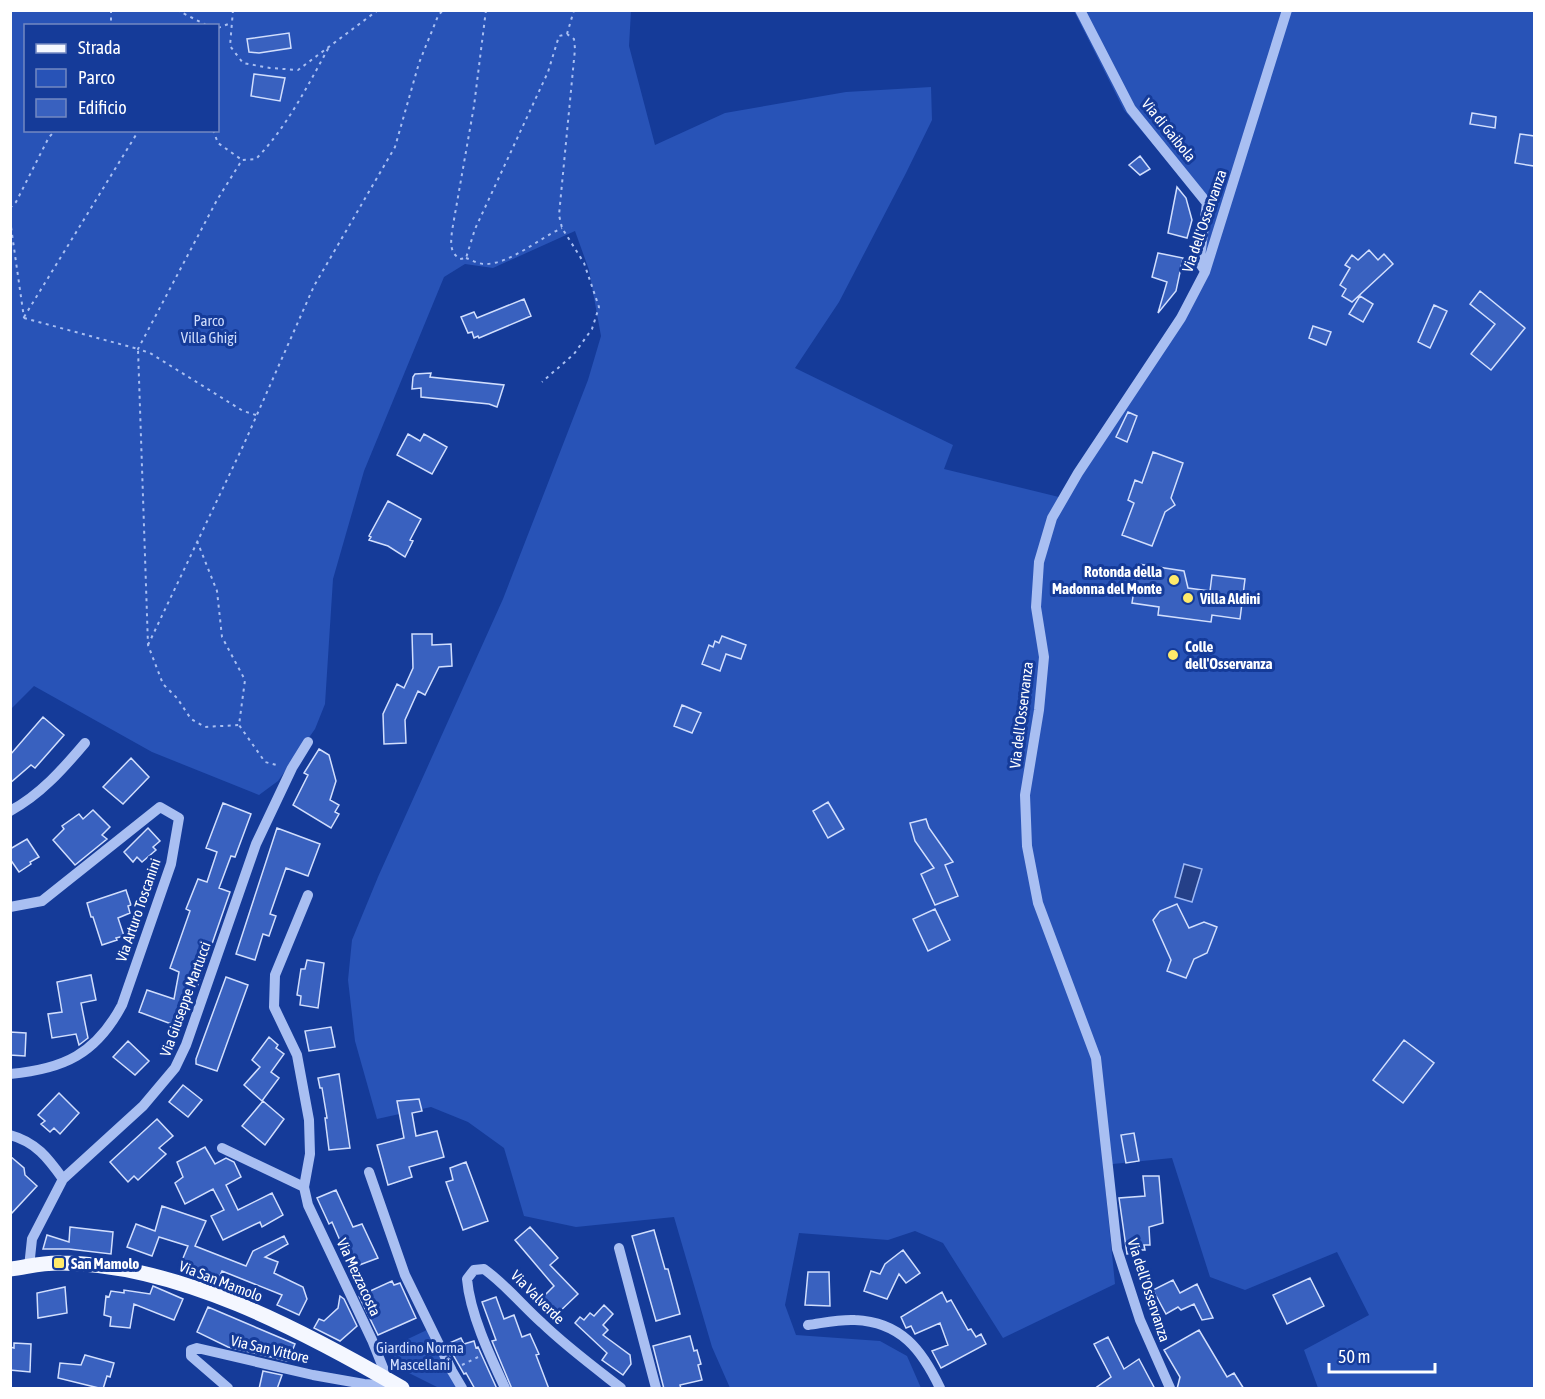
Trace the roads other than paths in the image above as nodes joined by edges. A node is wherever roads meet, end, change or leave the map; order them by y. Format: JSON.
{"nodes":[{"id":1,"x":1080,"y":10,"type":"edge"},
{"id":2,"x":1287,"y":10,"type":"edge"},
{"id":3,"x":1205,"y":272,"type":"junction"},
{"id":4,"x":308,"y":742,"type":"dead end"},
{"id":5,"x":85,"y":743,"type":"dead end"},
{"id":6,"x":10,"y":812,"type":"edge"},
{"id":7,"x":308,"y":895,"type":"dead end"},
{"id":8,"x":10,"y":907,"type":"edge"},
{"id":9,"x":10,"y":1074,"type":"edge"},
{"id":10,"x":10,"y":1135,"type":"edge"},
{"id":11,"x":222,"y":1149,"type":"dead end"},
{"id":12,"x":369,"y":1172,"type":"dead end"},
{"id":13,"x":63,"y":1179,"type":"junction"},
{"id":14,"x":304,"y":1187,"type":"junction"},
{"id":15,"x":619,"y":1248,"type":"dead end"},
{"id":16,"x":29,"y":1267,"type":"junction"},
{"id":17,"x":11,"y":1268,"type":"edge"},
{"id":18,"x":808,"y":1325,"type":"dead end"},
{"id":19,"x":396,"y":1385,"type":"edge"},
{"id":20,"x":228,"y":1389,"type":"edge"},
{"id":21,"x":462,"y":1389,"type":"edge"},
{"id":22,"x":505,"y":1389,"type":"edge"},
{"id":23,"x":621,"y":1389,"type":"edge"},
{"id":24,"x":656,"y":1389,"type":"edge"},
{"id":25,"x":940,"y":1389,"type":"edge"},
{"id":26,"x":1170,"y":1389,"type":"edge"}],
"edges":[{"from":1,"to":3,"type":"street","name":"Via di Gaibola"},
{"from":2,"to":3,"type":"street","name":"Via dell'Osservanza"},
{"from":3,"to":26,"type":"street","name":"Via dell'Osservanza"},
{"from":4,"to":13,"type":"street","name":"Via Giuseppe Martucci"},
{"from":5,"to":6,"type":"street"},
{"from":7,"to":14,"type":"street","name":"Via Mezzacosta"},
{"from":8,"to":9,"type":"street","name":"Via Arturo Toscanini"},
{"from":10,"to":13,"type":"street"},
{"from":11,"to":14,"type":"street"},
{"from":12,"to":21,"type":"street"},
{"from":13,"to":16,"type":"street","name":"Via Giuseppe Martucci"},
{"from":14,"to":19,"type":"street","name":"Via Mezzacosta"},
{"from":15,"to":24,"type":"street"},
{"from":16,"to":17,"type":"main road","name":"Via San Mamolo"},
{"from":16,"to":19,"type":"main road","name":"Via San Mamolo"},
{"from":18,"to":25,"type":"street"},
{"from":19,"to":20,"type":"street","name":"Via San Vittore"},
{"from":22,"to":23,"type":"street","name":"Via Valverde"}]}
